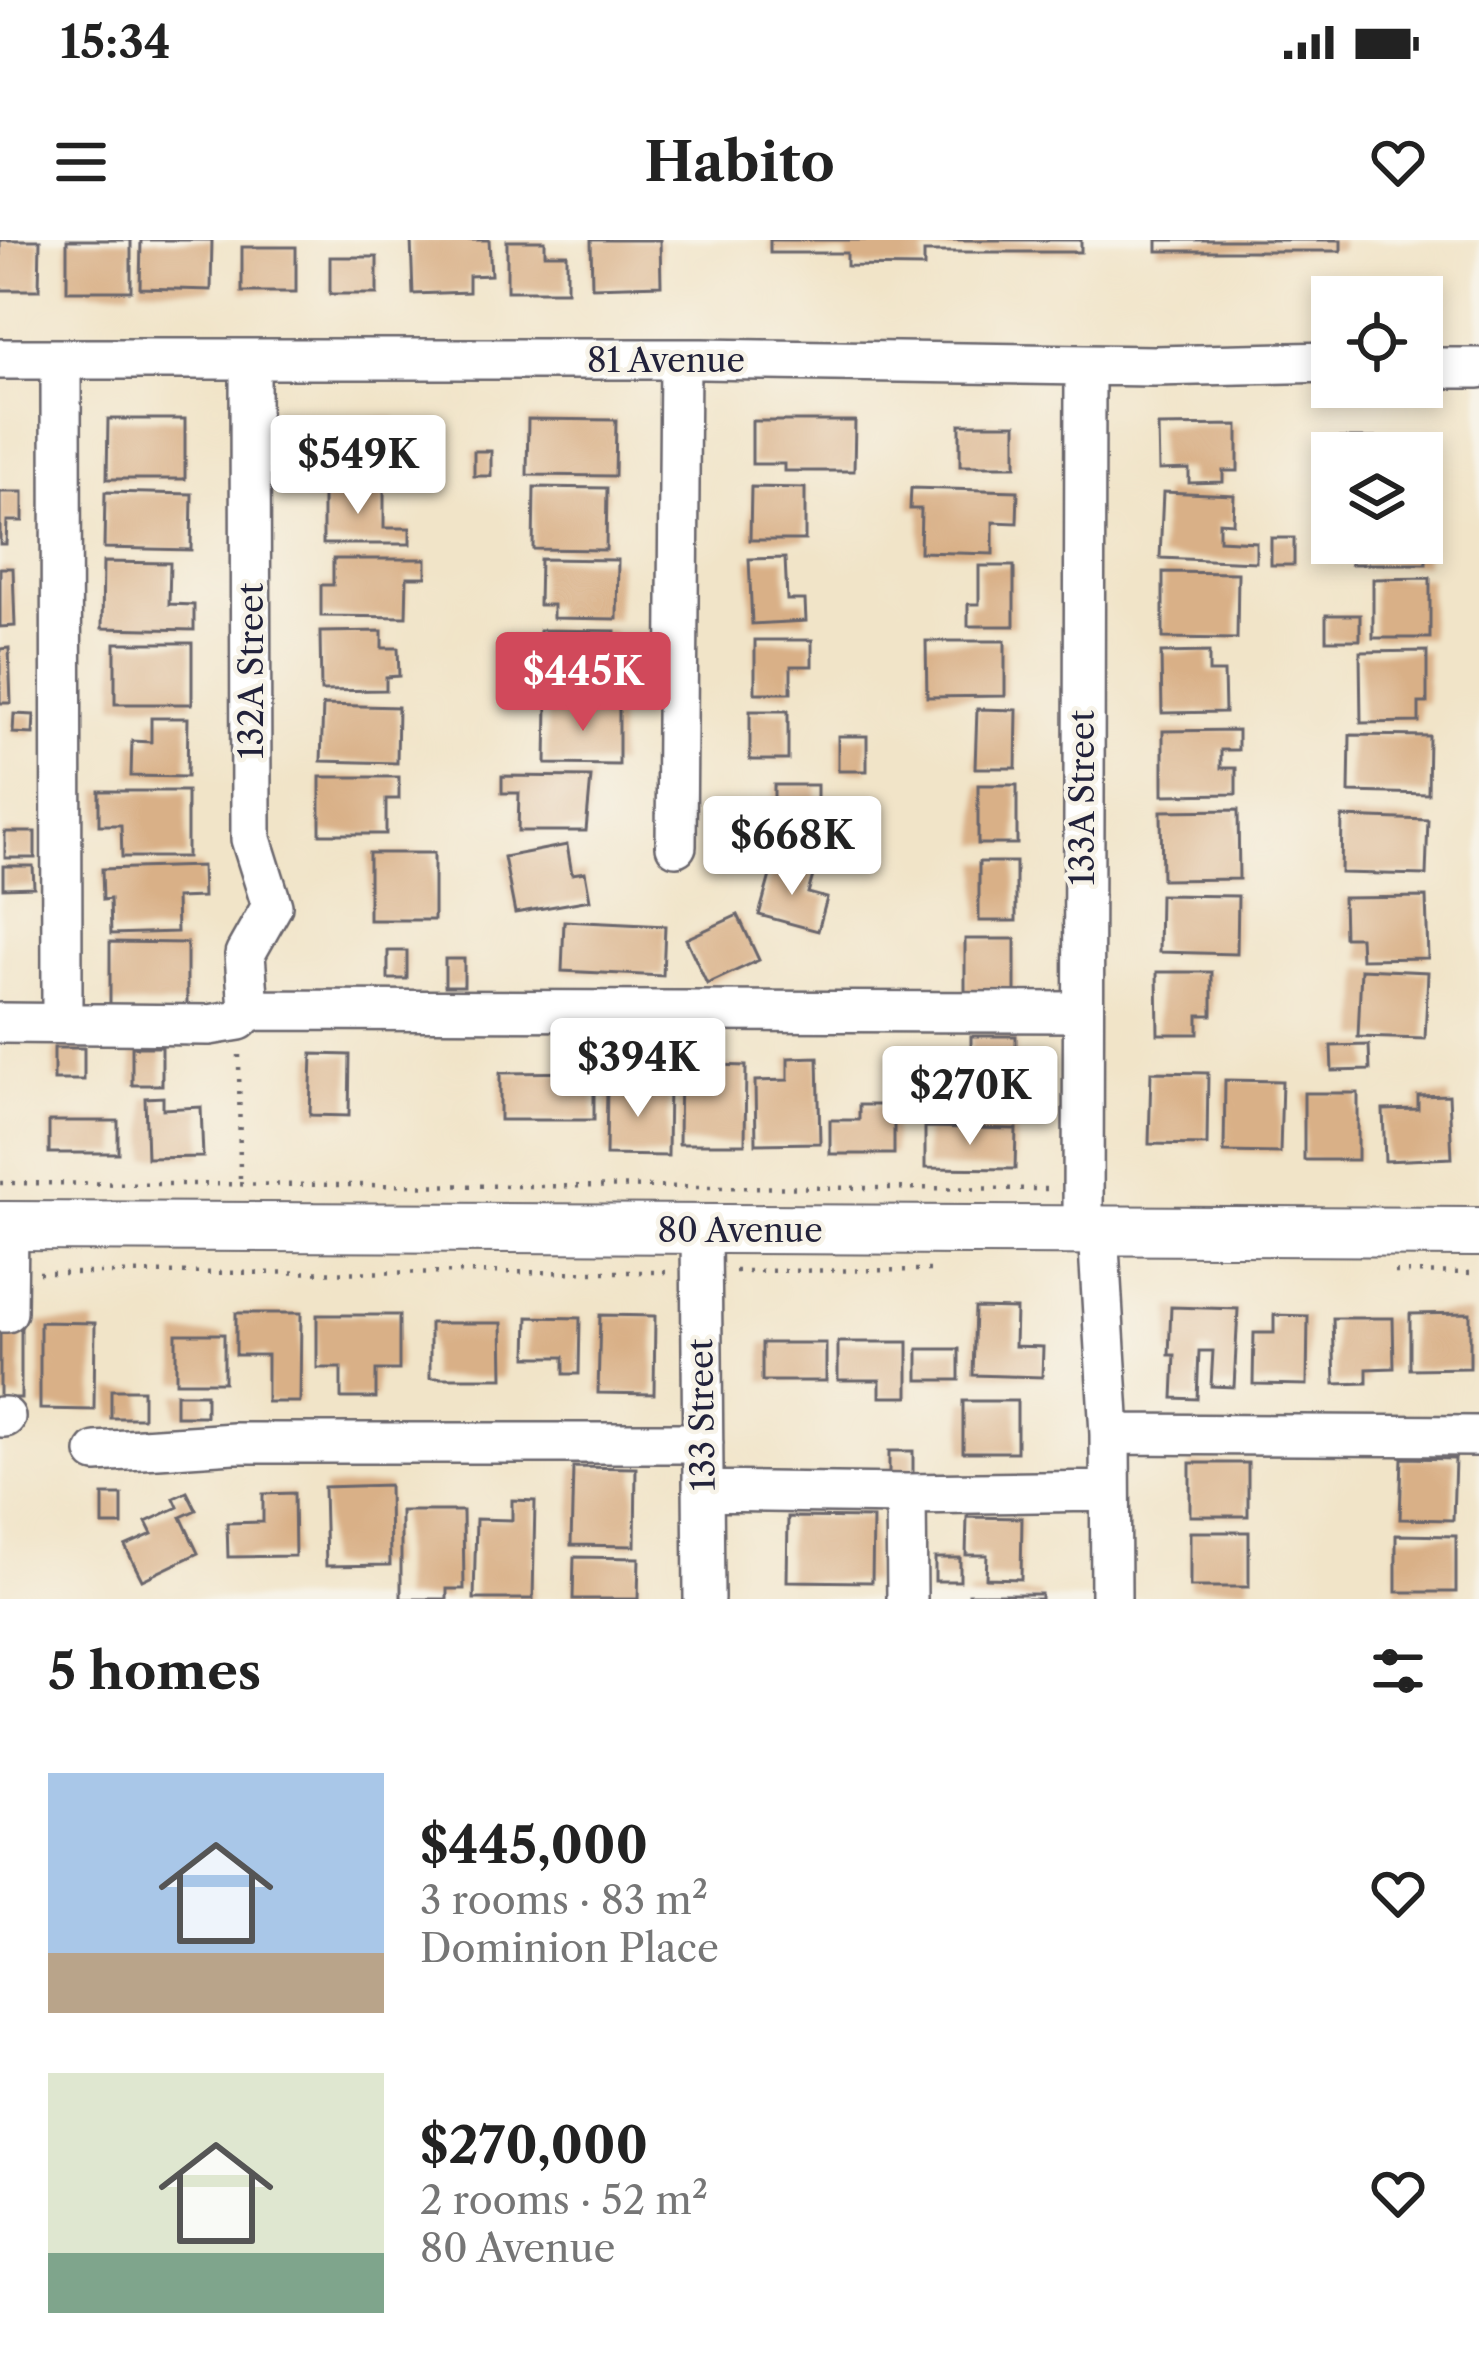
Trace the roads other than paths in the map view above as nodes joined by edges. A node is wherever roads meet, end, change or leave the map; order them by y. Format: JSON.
{"nodes":[{"id":1,"x":0,"y":358,"type":"edge"},
{"id":2,"x":61,"y":359,"type":"junction"},
{"id":3,"x":680,"y":359,"type":"junction"},
{"id":4,"x":250,"y":361,"type":"junction"},
{"id":5,"x":1311,"y":362,"type":"edge"},
{"id":6,"x":1085,"y":365,"type":"junction"},
{"id":7,"x":1443,"y":368,"type":"edge"},
{"id":8,"x":1479,"y":368,"type":"edge"},
{"id":9,"x":676,"y":846,"type":"dead end"},
{"id":10,"x":249,"y":1010,"type":"junction"},
{"id":11,"x":1081,"y":1012,"type":"junction"},
{"id":12,"x":0,"y":1023,"type":"edge"},
{"id":13,"x":62,"y":1023,"type":"junction"},
{"id":14,"x":4,"y":1227,"type":"edge"},
{"id":15,"x":700,"y":1230,"type":"junction"},
{"id":16,"x":1090,"y":1230,"type":"junction"},
{"id":17,"x":1479,"y":1232,"type":"edge"},
{"id":18,"x":0,"y":1312,"type":"edge"},
{"id":19,"x":1110,"y":1434,"type":"junction"},
{"id":20,"x":1479,"y":1436,"type":"edge"},
{"id":21,"x":703,"y":1443,"type":"junction"},
{"id":22,"x":96,"y":1452,"type":"dead end"},
{"id":23,"x":703,"y":1491,"type":"junction"},
{"id":24,"x":1110,"y":1491,"type":"junction"},
{"id":25,"x":906,"y":1493,"type":"junction"},
{"id":26,"x":704,"y":1599,"type":"edge"},
{"id":27,"x":907,"y":1599,"type":"edge"},
{"id":28,"x":1111,"y":1599,"type":"edge"}],
"edges":[{"from":1,"to":2,"type":"street","name":"81 Avenue"},
{"from":2,"to":4,"type":"street","name":"81 Avenue"},
{"from":2,"to":13,"type":"street"},
{"from":3,"to":4,"type":"street","name":"81 Avenue"},
{"from":3,"to":6,"type":"street","name":"81 Avenue"},
{"from":3,"to":9,"type":"street"},
{"from":4,"to":10,"type":"street","name":"132A Street"},
{"from":5,"to":6,"type":"street","name":"81 Avenue"},
{"from":6,"to":11,"type":"street","name":"133A Street"},
{"from":7,"to":8,"type":"street"},
{"from":10,"to":11,"type":"street"},
{"from":10,"to":13,"type":"street"},
{"from":11,"to":16,"type":"street","name":"133A Street"},
{"from":12,"to":13,"type":"street"},
{"from":14,"to":15,"type":"main road","name":"80 Avenue"},
{"from":14,"to":18,"type":"street"},
{"from":15,"to":16,"type":"main road","name":"80 Avenue"},
{"from":15,"to":21,"type":"street","name":"133 Street"},
{"from":16,"to":17,"type":"main road","name":"80 Avenue"},
{"from":16,"to":19,"type":"street","name":"133A Street"},
{"from":19,"to":20,"type":"street"},
{"from":19,"to":24,"type":"street","name":"133A Street"},
{"from":21,"to":22,"type":"street"},
{"from":21,"to":23,"type":"street","name":"133 Street"},
{"from":23,"to":25,"type":"street"},
{"from":23,"to":26,"type":"street","name":"133 Street"},
{"from":24,"to":25,"type":"street"},
{"from":24,"to":28,"type":"street","name":"133A Street"},
{"from":25,"to":27,"type":"street"}]}
